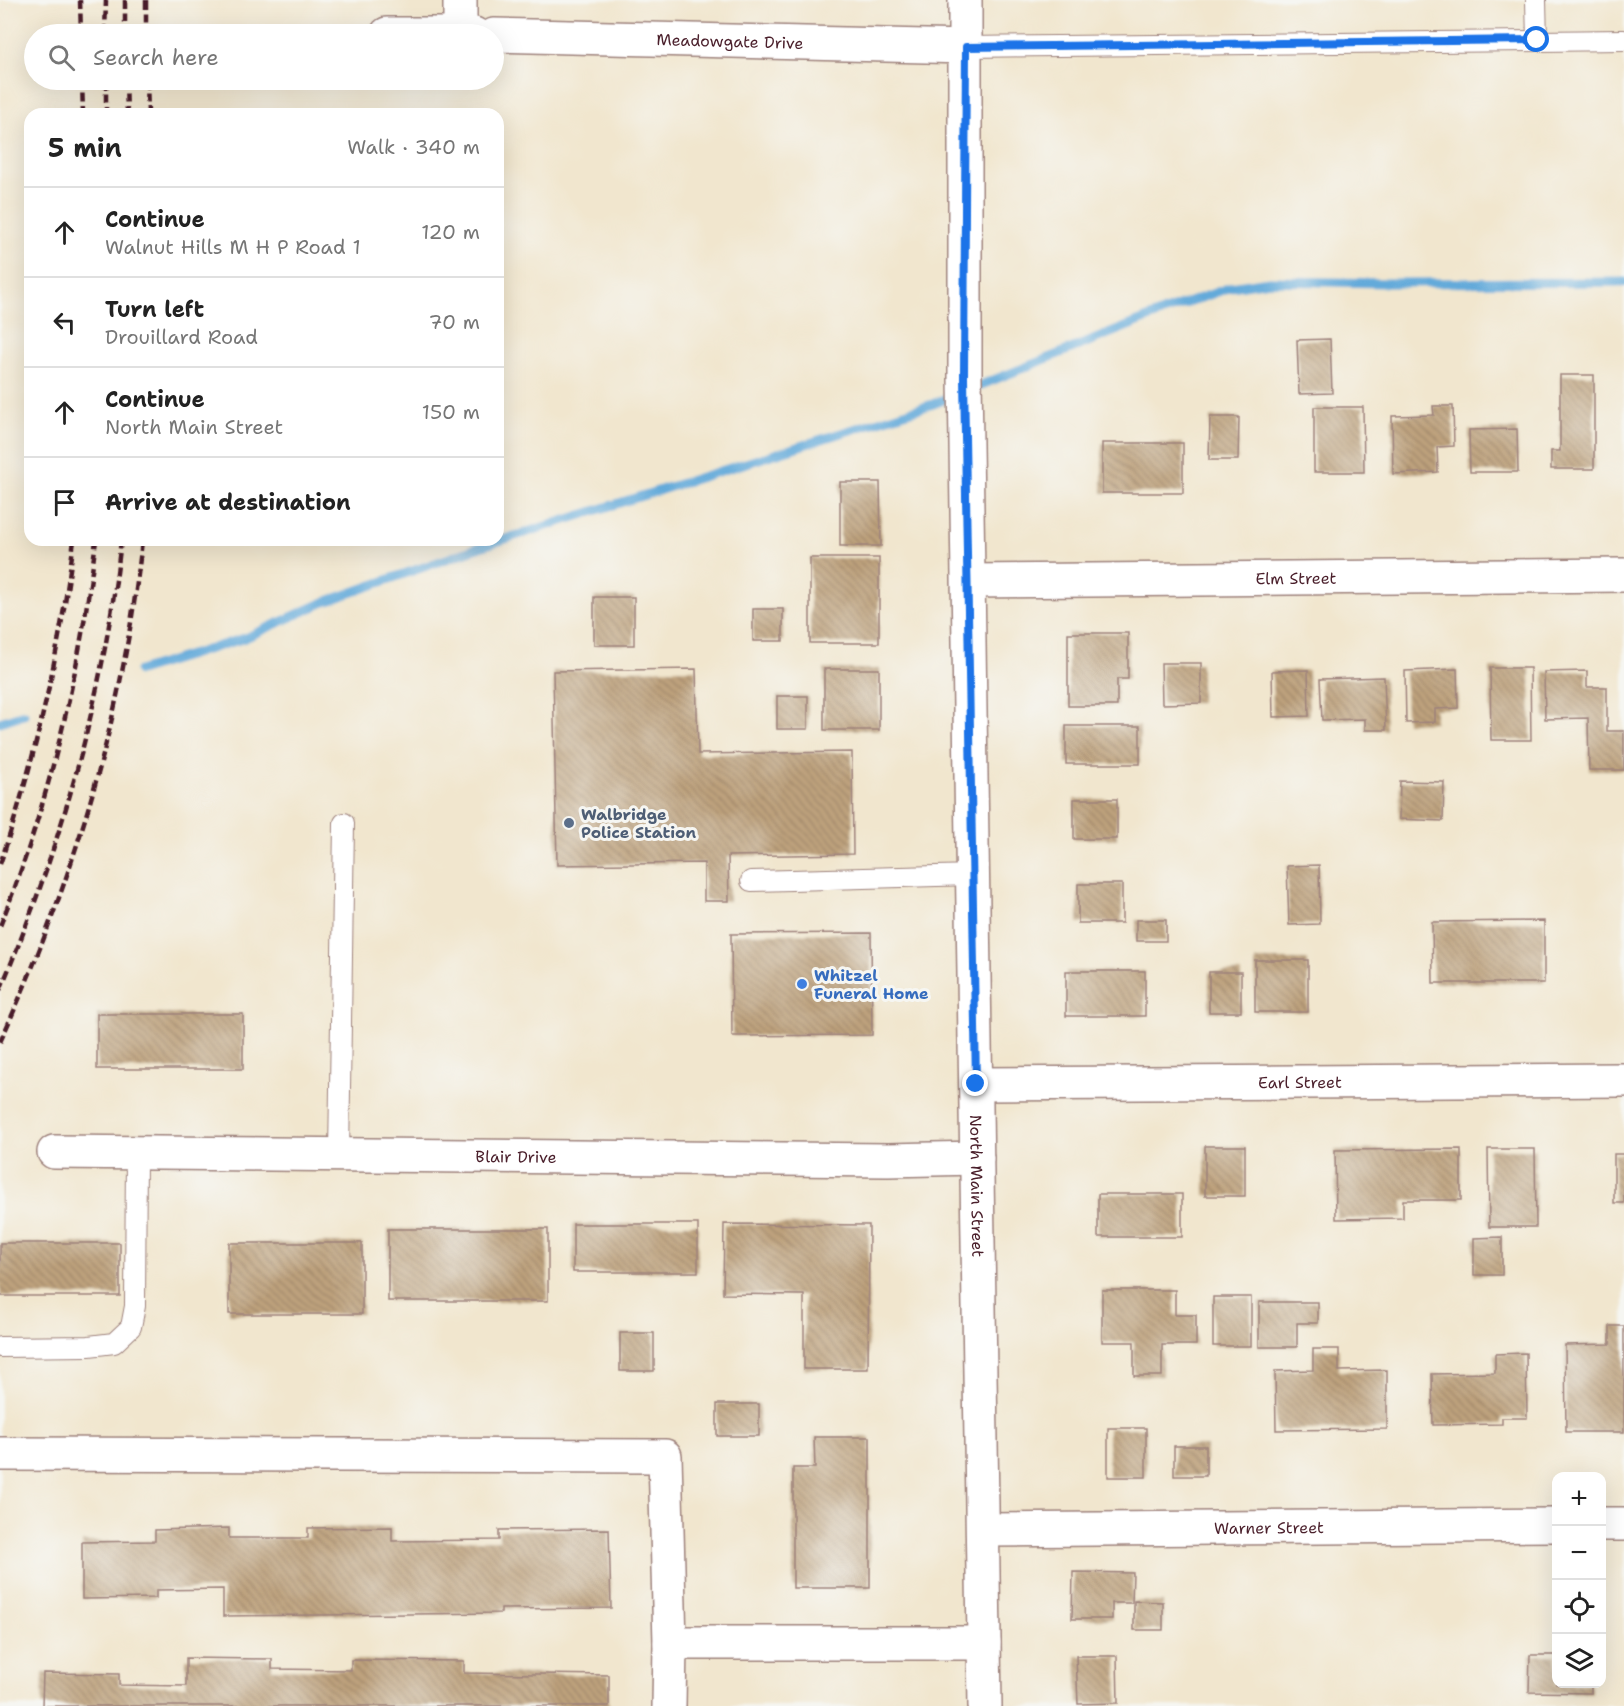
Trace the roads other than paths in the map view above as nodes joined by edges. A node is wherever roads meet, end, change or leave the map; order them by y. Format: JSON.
{"nodes":[{"id":1,"x":459,"y":0,"type":"edge"},
{"id":2,"x":965,"y":0,"type":"edge"},
{"id":3,"x":1536,"y":0,"type":"edge"},
{"id":4,"x":460,"y":24,"type":"edge"},
{"id":5,"x":504,"y":35,"type":"edge"},
{"id":6,"x":1537,"y":40,"type":"junction"},
{"id":7,"x":1624,"y":40,"type":"edge"},
{"id":8,"x":966,"y":47,"type":"junction"},
{"id":9,"x":1624,"y":575,"type":"edge"},
{"id":10,"x":969,"y":581,"type":"junction"},
{"id":11,"x":344,"y":823,"type":"dead end"},
{"id":12,"x":973,"y":875,"type":"junction"},
{"id":13,"x":751,"y":881,"type":"dead end"},
{"id":14,"x":1624,"y":1080,"type":"edge"},
{"id":15,"x":976,"y":1084,"type":"junction"},
{"id":16,"x":54,"y":1152,"type":"dead end"},
{"id":17,"x":136,"y":1153,"type":"junction"},
{"id":18,"x":339,"y":1155,"type":"junction"},
{"id":19,"x":977,"y":1158,"type":"junction"},
{"id":20,"x":0,"y":1347,"type":"edge"},
{"id":21,"x":0,"y":1454,"type":"edge"},
{"id":22,"x":1606,"y":1524,"type":"edge"},
{"id":23,"x":1624,"y":1524,"type":"edge"},
{"id":24,"x":1552,"y":1525,"type":"edge"},
{"id":25,"x":982,"y":1530,"type":"junction"},
{"id":26,"x":670,"y":1643,"type":"junction"},
{"id":27,"x":984,"y":1643,"type":"junction"},
{"id":28,"x":669,"y":1706,"type":"edge"},
{"id":29,"x":985,"y":1706,"type":"edge"}],
"edges":[{"from":1,"to":4,"type":"street"},
{"from":2,"to":8,"type":"street","name":"North Main Street"},
{"from":3,"to":6,"type":"lane"},
{"from":5,"to":8,"type":"street","name":"Meadowgate Drive"},
{"from":6,"to":7,"type":"lane"},
{"from":6,"to":8,"type":"lane"},
{"from":8,"to":10,"type":"street","name":"North Main Street"},
{"from":9,"to":10,"type":"street","name":"Elm Street"},
{"from":10,"to":12,"type":"street","name":"North Main Street"},
{"from":11,"to":18,"type":"lane"},
{"from":12,"to":13,"type":"lane"},
{"from":12,"to":15,"type":"street","name":"North Main Street"},
{"from":14,"to":15,"type":"street","name":"Earl Street"},
{"from":15,"to":19,"type":"street","name":"North Main Street"},
{"from":16,"to":17,"type":"street","name":"Blair Drive"},
{"from":17,"to":18,"type":"street","name":"Blair Drive"},
{"from":17,"to":20,"type":"lane"},
{"from":18,"to":19,"type":"street","name":"Blair Drive"},
{"from":19,"to":25,"type":"street","name":"North Main Street"},
{"from":21,"to":26,"type":"street"},
{"from":22,"to":23,"type":"street"},
{"from":24,"to":25,"type":"street","name":"Warner Street"},
{"from":25,"to":27,"type":"street","name":"North Main Street"},
{"from":26,"to":27,"type":"street"},
{"from":26,"to":28,"type":"street"},
{"from":27,"to":29,"type":"street","name":"North Main Street"}]}
